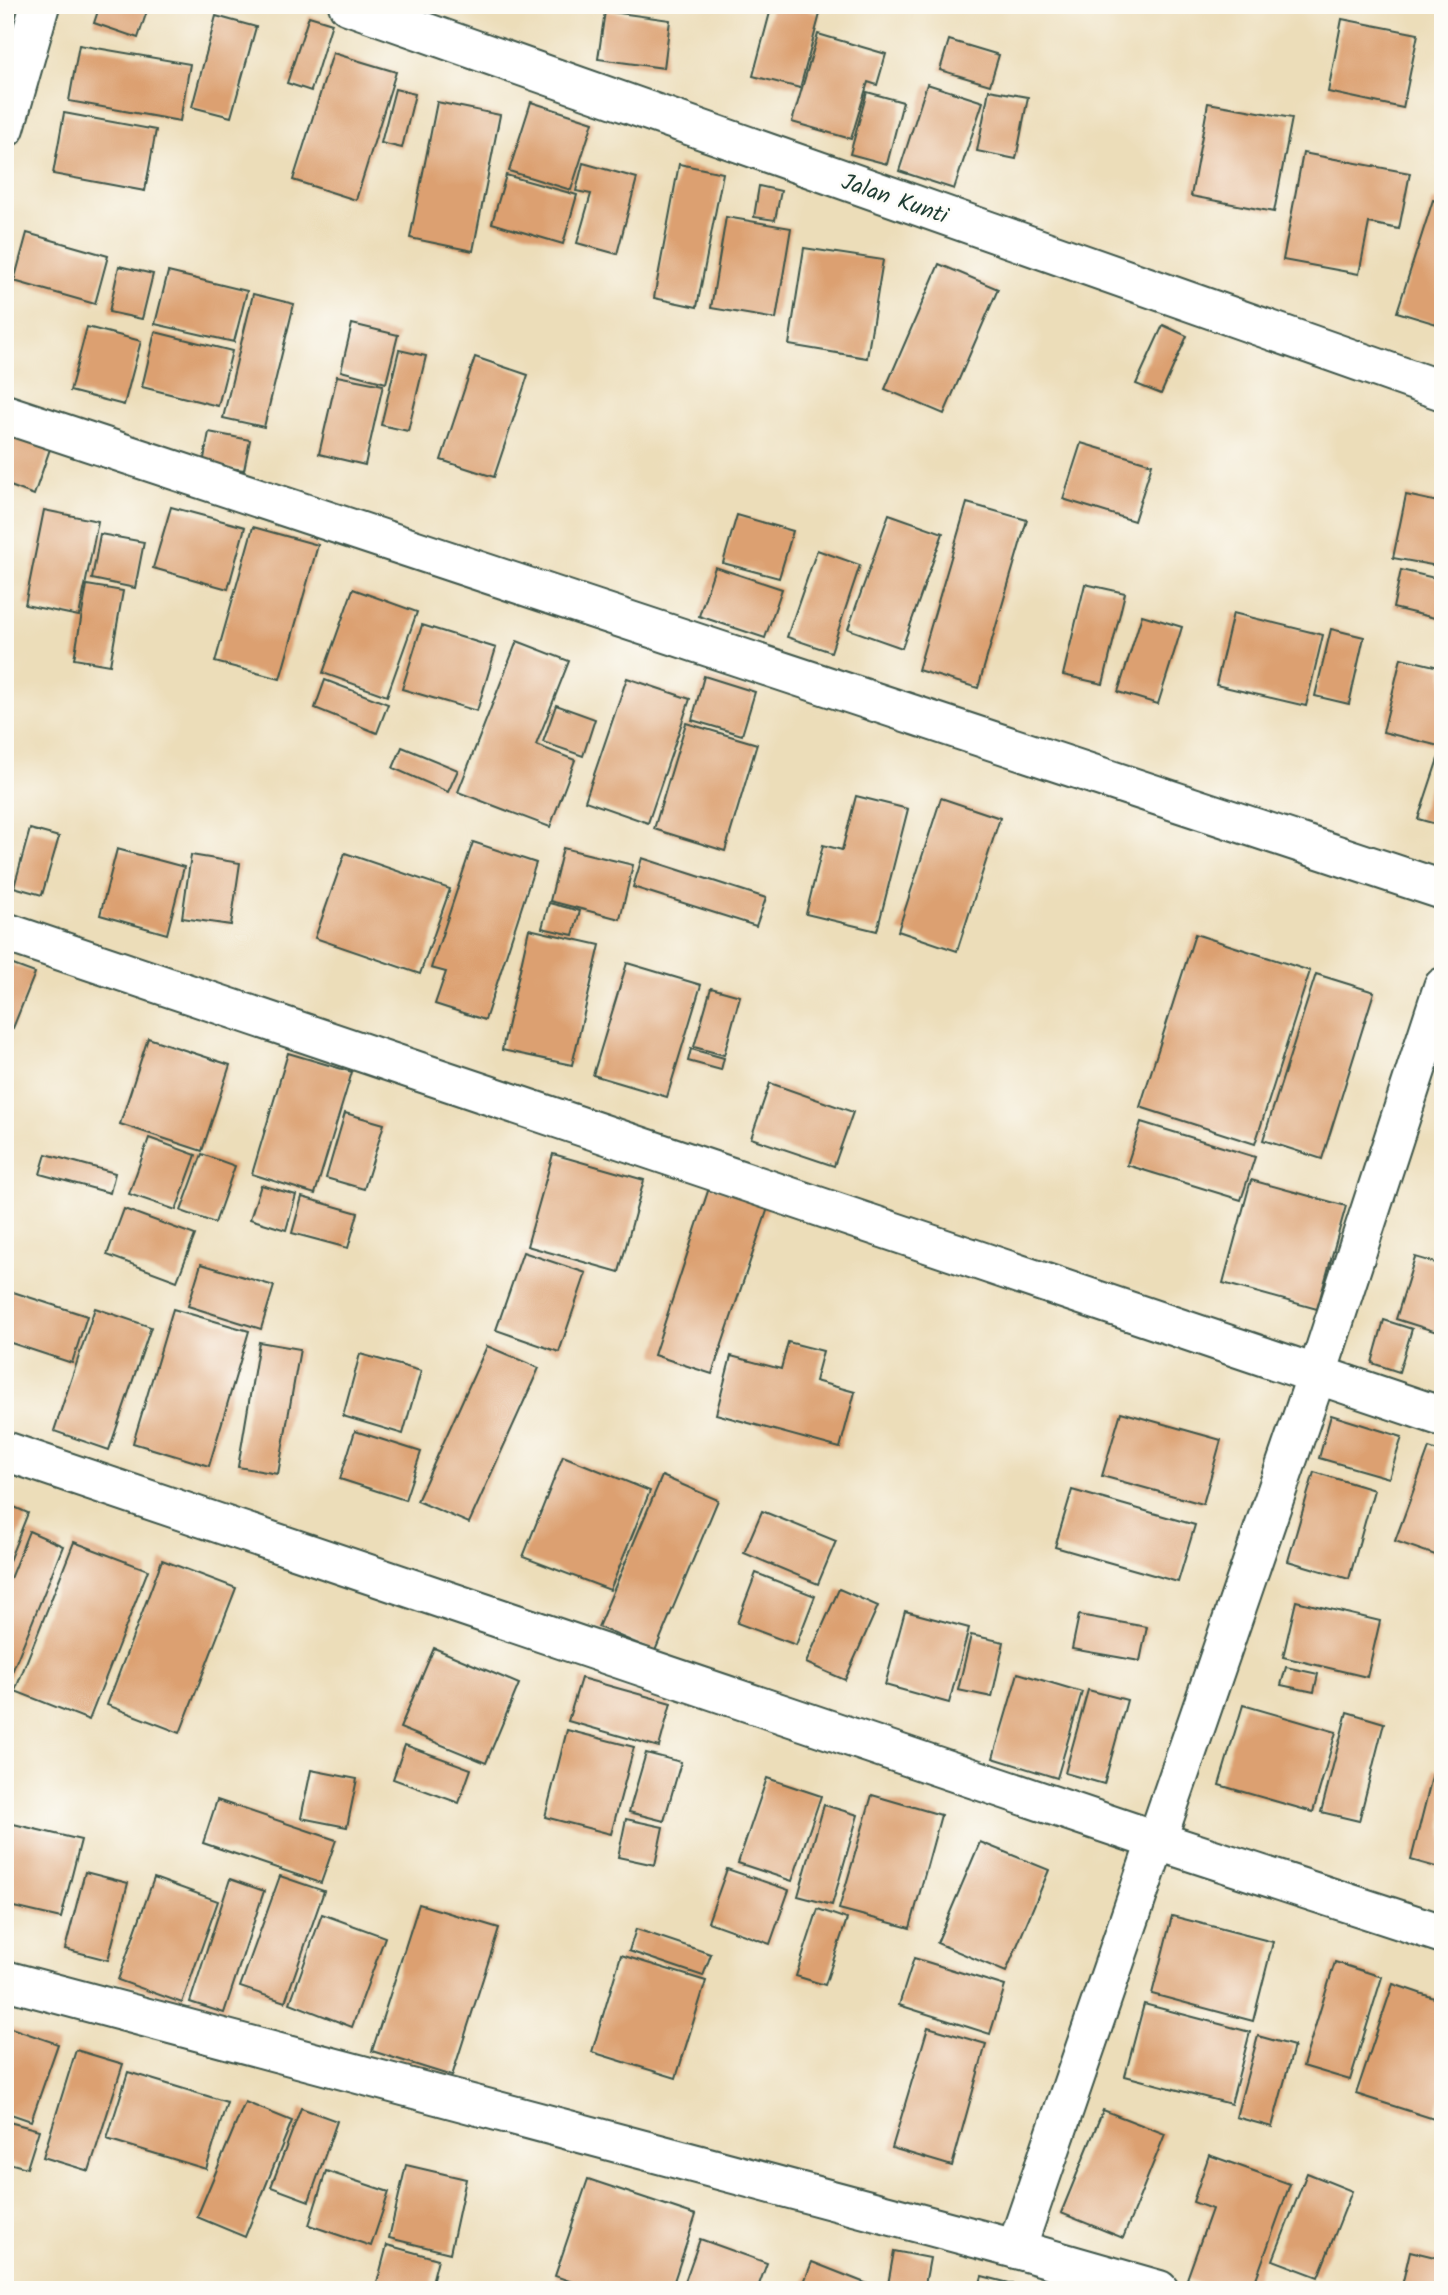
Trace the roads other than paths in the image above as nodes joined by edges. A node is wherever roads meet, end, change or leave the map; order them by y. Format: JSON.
{"nodes":[{"id":1,"x":40,"y":5,"type":"edge"},
{"id":2,"x":348,"y":5,"type":"edge"},
{"id":3,"x":5,"y":128,"type":"edge"},
{"id":4,"x":1443,"y":391,"type":"edge"},
{"id":5,"x":5,"y":414,"type":"edge"},
{"id":6,"x":1443,"y":890,"type":"edge"},
{"id":7,"x":5,"y":932,"type":"edge"},
{"id":8,"x":1443,"y":987,"type":"edge"},
{"id":9,"x":1317,"y":1374,"type":"junction"},
{"id":10,"x":1443,"y":1417,"type":"edge"},
{"id":11,"x":5,"y":1451,"type":"edge"},
{"id":12,"x":1156,"y":1840,"type":"junction"},
{"id":13,"x":1443,"y":1934,"type":"edge"},
{"id":14,"x":5,"y":1980,"type":"edge"},
{"id":15,"x":1016,"y":2249,"type":"junction"},
{"id":16,"x":1159,"y":2290,"type":"edge"}],
"edges":[{"from":1,"to":3,"type":"street"},
{"from":2,"to":4,"type":"street","name":"Jalan Kunti"},
{"from":5,"to":6,"type":"street"},
{"from":7,"to":9,"type":"street"},
{"from":8,"to":9,"type":"street"},
{"from":9,"to":10,"type":"street"},
{"from":9,"to":12,"type":"street"},
{"from":11,"to":12,"type":"street"},
{"from":12,"to":13,"type":"street"},
{"from":12,"to":15,"type":"street"},
{"from":14,"to":15,"type":"street"},
{"from":15,"to":16,"type":"street"}]}
